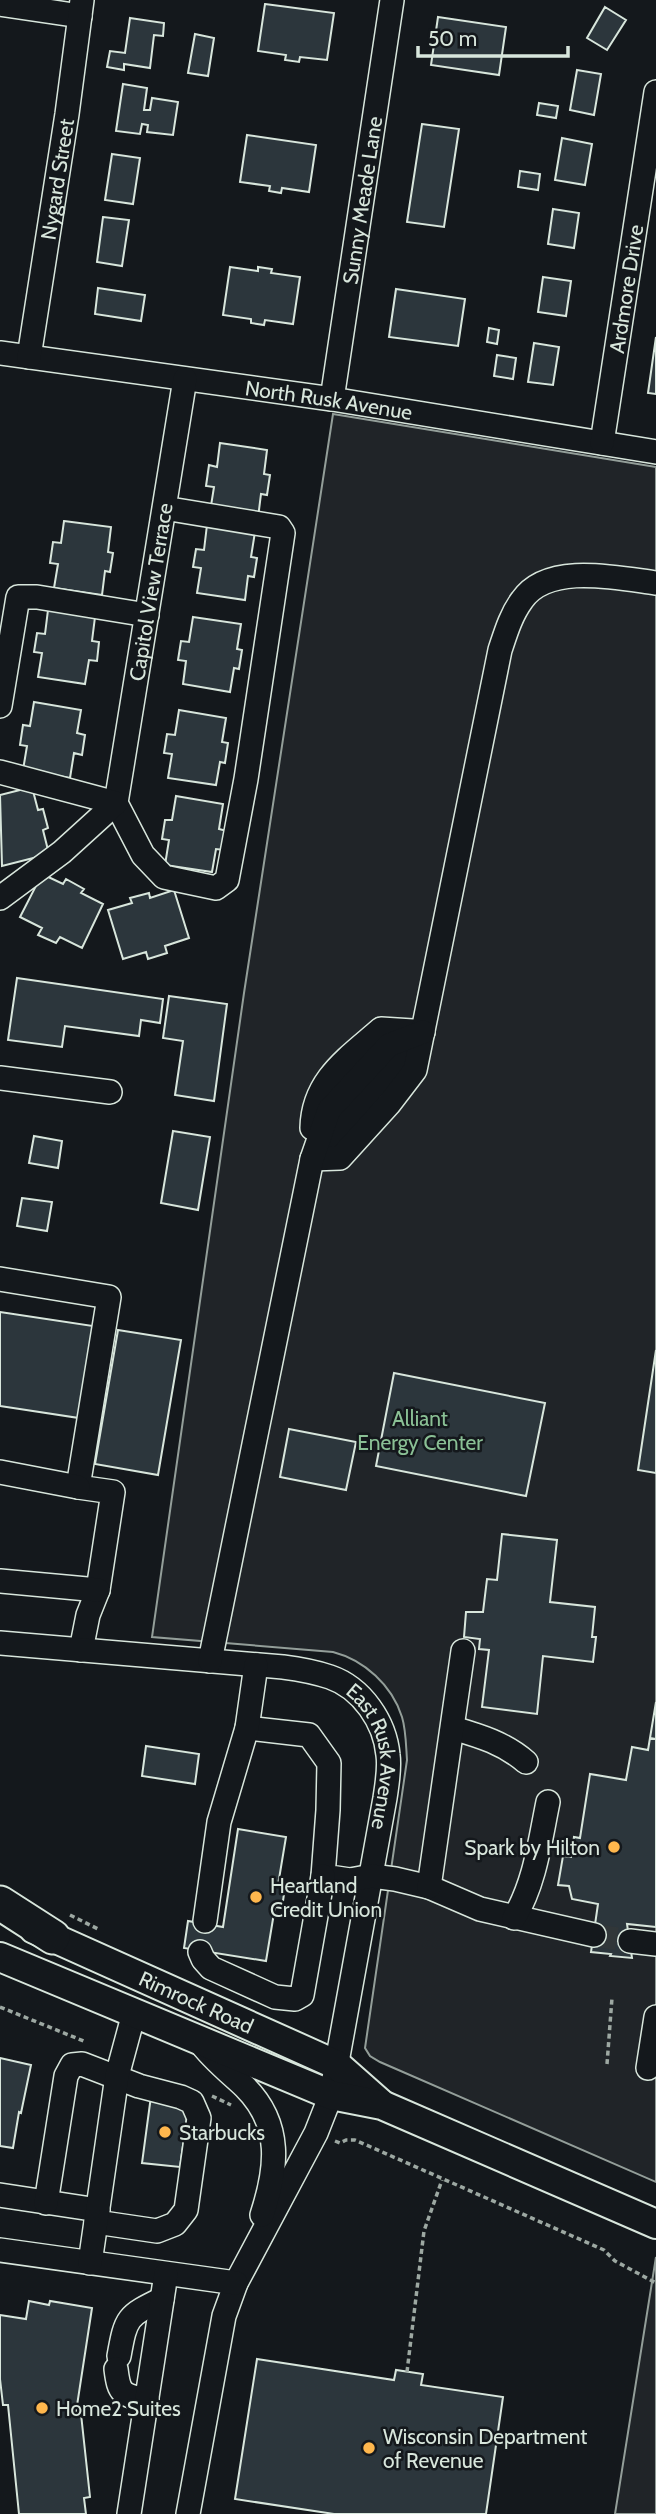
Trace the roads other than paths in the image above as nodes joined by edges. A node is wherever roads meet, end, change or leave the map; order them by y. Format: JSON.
{"nodes":[{"id":1,"x":392,"y":0,"type":"edge"},
{"id":2,"x":0,"y":4,"type":"edge"},
{"id":3,"x":81,"y":8,"type":"edge"},
{"id":4,"x":656,"y":92,"type":"edge"},
{"id":5,"x":0,"y":352,"type":"edge"},
{"id":6,"x":29,"y":357,"type":"junction"},
{"id":7,"x":185,"y":379,"type":"junction"},
{"id":8,"x":332,"y":399,"type":"junction"},
{"id":9,"x":601,"y":443,"type":"junction"},
{"id":10,"x":656,"y":452,"type":"edge"},
{"id":11,"x":164,"y":508,"type":"junction"},
{"id":12,"x":656,"y":583,"type":"edge"},
{"id":13,"x":147,"y":615,"type":"junction"},
{"id":14,"x":0,"y":706,"type":"edge"},
{"id":15,"x":0,"y":772,"type":"edge"},
{"id":16,"x":116,"y":803,"type":"junction"},
{"id":17,"x":0,"y":898,"type":"edge"},
{"id":18,"x":423,"y":1032,"type":"junction"},
{"id":19,"x":0,"y":1078,"type":"edge"},
{"id":20,"x":110,"y":1093,"type":"dead end"},
{"id":21,"x":312,"y":1159,"type":"junction"},
{"id":22,"x":0,"y":1279,"type":"edge"},
{"id":23,"x":0,"y":1472,"type":"edge"},
{"id":24,"x":78,"y":1487,"type":"junction"},
{"id":25,"x":0,"y":1581,"type":"edge"},
{"id":26,"x":98,"y":1590,"type":"junction"},
{"id":27,"x":0,"y":1643,"type":"edge"},
{"id":28,"x":81,"y":1650,"type":"junction"},
{"id":29,"x":463,"y":1651,"type":"dead end"},
{"id":30,"x":209,"y":1661,"type":"junction"},
{"id":31,"x":256,"y":1665,"type":"junction"},
{"id":32,"x":247,"y":1728,"type":"junction"},
{"id":33,"x":453,"y":1728,"type":"junction"},
{"id":34,"x":526,"y":1762,"type":"dead end"},
{"id":35,"x":548,"y":1802,"type":"dead end"},
{"id":36,"x":323,"y":1876,"type":"junction"},
{"id":37,"x":372,"y":1876,"type":"junction"},
{"id":38,"x":429,"y":1887,"type":"junction"},
{"id":39,"x":0,"y":1903,"type":"edge"},
{"id":40,"x":0,"y":1915,"type":"edge"},
{"id":41,"x":514,"y":1918,"type":"junction"},
{"id":42,"x":205,"y":1922,"type":"dead end"},
{"id":43,"x":594,"y":1935,"type":"tunnel mouth"},
{"id":44,"x":53,"y":1937,"type":"junction"},
{"id":45,"x":630,"y":1941,"type":"tunnel mouth"},
{"id":46,"x":656,"y":1944,"type":"edge"},
{"id":47,"x":200,"y":1952,"type":"dead end"},
{"id":48,"x":0,"y":1957,"type":"edge"},
{"id":49,"x":134,"y":2012,"type":"junction"},
{"id":50,"x":656,"y":2017,"type":"edge"},
{"id":51,"x":199,"y":2040,"type":"junction"},
{"id":52,"x":337,"y":2065,"type":"junction"},
{"id":53,"x":648,"y":2068,"type":"dead end"},
{"id":54,"x":117,"y":2076,"type":"junction"},
{"id":55,"x":331,"y":2095,"type":"junction"},
{"id":56,"x":382,"y":2105,"type":"junction"},
{"id":57,"x":0,"y":2195,"type":"edge"},
{"id":58,"x":46,"y":2203,"type":"junction"},
{"id":59,"x":97,"y":2216,"type":"junction"},
{"id":60,"x":656,"y":2224,"type":"edge"},
{"id":61,"x":0,"y":2250,"type":"edge"},
{"id":62,"x":90,"y":2263,"type":"junction"},
{"id":63,"x":166,"y":2274,"type":"junction"},
{"id":64,"x":240,"y":2276,"type":"junction"},
{"id":65,"x":162,"y":2299,"type":"junction"},
{"id":66,"x":147,"y":2400,"type":"junction"},
{"id":67,"x":129,"y":2514,"type":"edge"},
{"id":68,"x":188,"y":2514,"type":"edge"}],
"edges":[{"from":1,"to":8,"type":"street","name":"Sunny Meade Lane"},
{"from":2,"to":3,"type":"street"},
{"from":3,"to":6,"type":"street","name":"Nygard Street"},
{"from":4,"to":9,"type":"street","name":"Ardmore Drive"},
{"from":5,"to":6,"type":"street","name":"North Rusk Avenue"},
{"from":6,"to":7,"type":"street","name":"North Rusk Avenue"},
{"from":7,"to":8,"type":"street","name":"North Rusk Avenue"},
{"from":7,"to":11,"type":"street","name":"Capitol View Terrace"},
{"from":8,"to":9,"type":"street","name":"North Rusk Avenue"},
{"from":9,"to":10,"type":"street","name":"North Rusk Avenue"},
{"from":11,"to":13,"type":"street","name":"Capitol View Terrace"},
{"from":11,"to":16,"type":"street"},
{"from":12,"to":18,"type":"street"},
{"from":13,"to":14,"type":"street"},
{"from":13,"to":16,"type":"street","name":"Capitol View Terrace"},
{"from":15,"to":16,"type":"street"},
{"from":16,"to":17,"type":"street"},
{"from":18,"to":21,"type":"street"},
{"from":18,"to":21,"type":"street"},
{"from":19,"to":20,"type":"street"},
{"from":21,"to":30,"type":"street"},
{"from":22,"to":24,"type":"street"},
{"from":23,"to":24,"type":"street"},
{"from":24,"to":26,"type":"street"},
{"from":25,"to":26,"type":"street"},
{"from":26,"to":28,"type":"street"},
{"from":27,"to":28,"type":"street","name":"East Rusk Avenue"},
{"from":28,"to":30,"type":"street","name":"East Rusk Avenue"},
{"from":29,"to":33,"type":"street"},
{"from":30,"to":31,"type":"street","name":"East Rusk Avenue"},
{"from":31,"to":32,"type":"street"},
{"from":31,"to":37,"type":"street","name":"East Rusk Avenue"},
{"from":32,"to":36,"type":"street"},
{"from":32,"to":42,"type":"street"},
{"from":33,"to":34,"type":"street"},
{"from":33,"to":38,"type":"street"},
{"from":35,"to":41,"type":"street"},
{"from":36,"to":37,"type":"street"},
{"from":36,"to":47,"type":"street"},
{"from":37,"to":38,"type":"street"},
{"from":37,"to":52,"type":"street","name":"East Rusk Avenue"},
{"from":38,"to":41,"type":"street"},
{"from":39,"to":44,"type":"highway"},
{"from":40,"to":44,"type":"main road","name":"Rimrock Road"},
{"from":41,"to":43,"type":"street"},
{"from":44,"to":52,"type":"main road","name":"Rimrock Road"},
{"from":45,"to":46,"type":"street"},
{"from":48,"to":49,"type":"main road","name":"Rimrock Road"},
{"from":49,"to":51,"type":"main road","name":"Rimrock Road"},
{"from":49,"to":54,"type":"street"},
{"from":50,"to":53,"type":"street"},
{"from":51,"to":55,"type":"main road","name":"Rimrock Road"},
{"from":51,"to":64,"type":"street"},
{"from":52,"to":55,"type":"street","name":"East Rusk Avenue"},
{"from":52,"to":56,"type":"main road","name":"Rimrock Road"},
{"from":54,"to":58,"type":"street"},
{"from":54,"to":59,"type":"street"},
{"from":54,"to":59,"type":"street"},
{"from":55,"to":56,"type":"main road","name":"Rimrock Road"},
{"from":55,"to":64,"type":"street","name":"East Rusk Avenue"},
{"from":56,"to":60,"type":"main road","name":"Rimrock Road"},
{"from":57,"to":58,"type":"street"},
{"from":58,"to":59,"type":"street"},
{"from":59,"to":62,"type":"street"},
{"from":61,"to":62,"type":"street"},
{"from":62,"to":63,"type":"street"},
{"from":63,"to":64,"type":"street"},
{"from":63,"to":65,"type":"street"},
{"from":64,"to":68,"type":"street"},
{"from":65,"to":66,"type":"street"},
{"from":65,"to":66,"type":"street"},
{"from":66,"to":67,"type":"street"}]}
